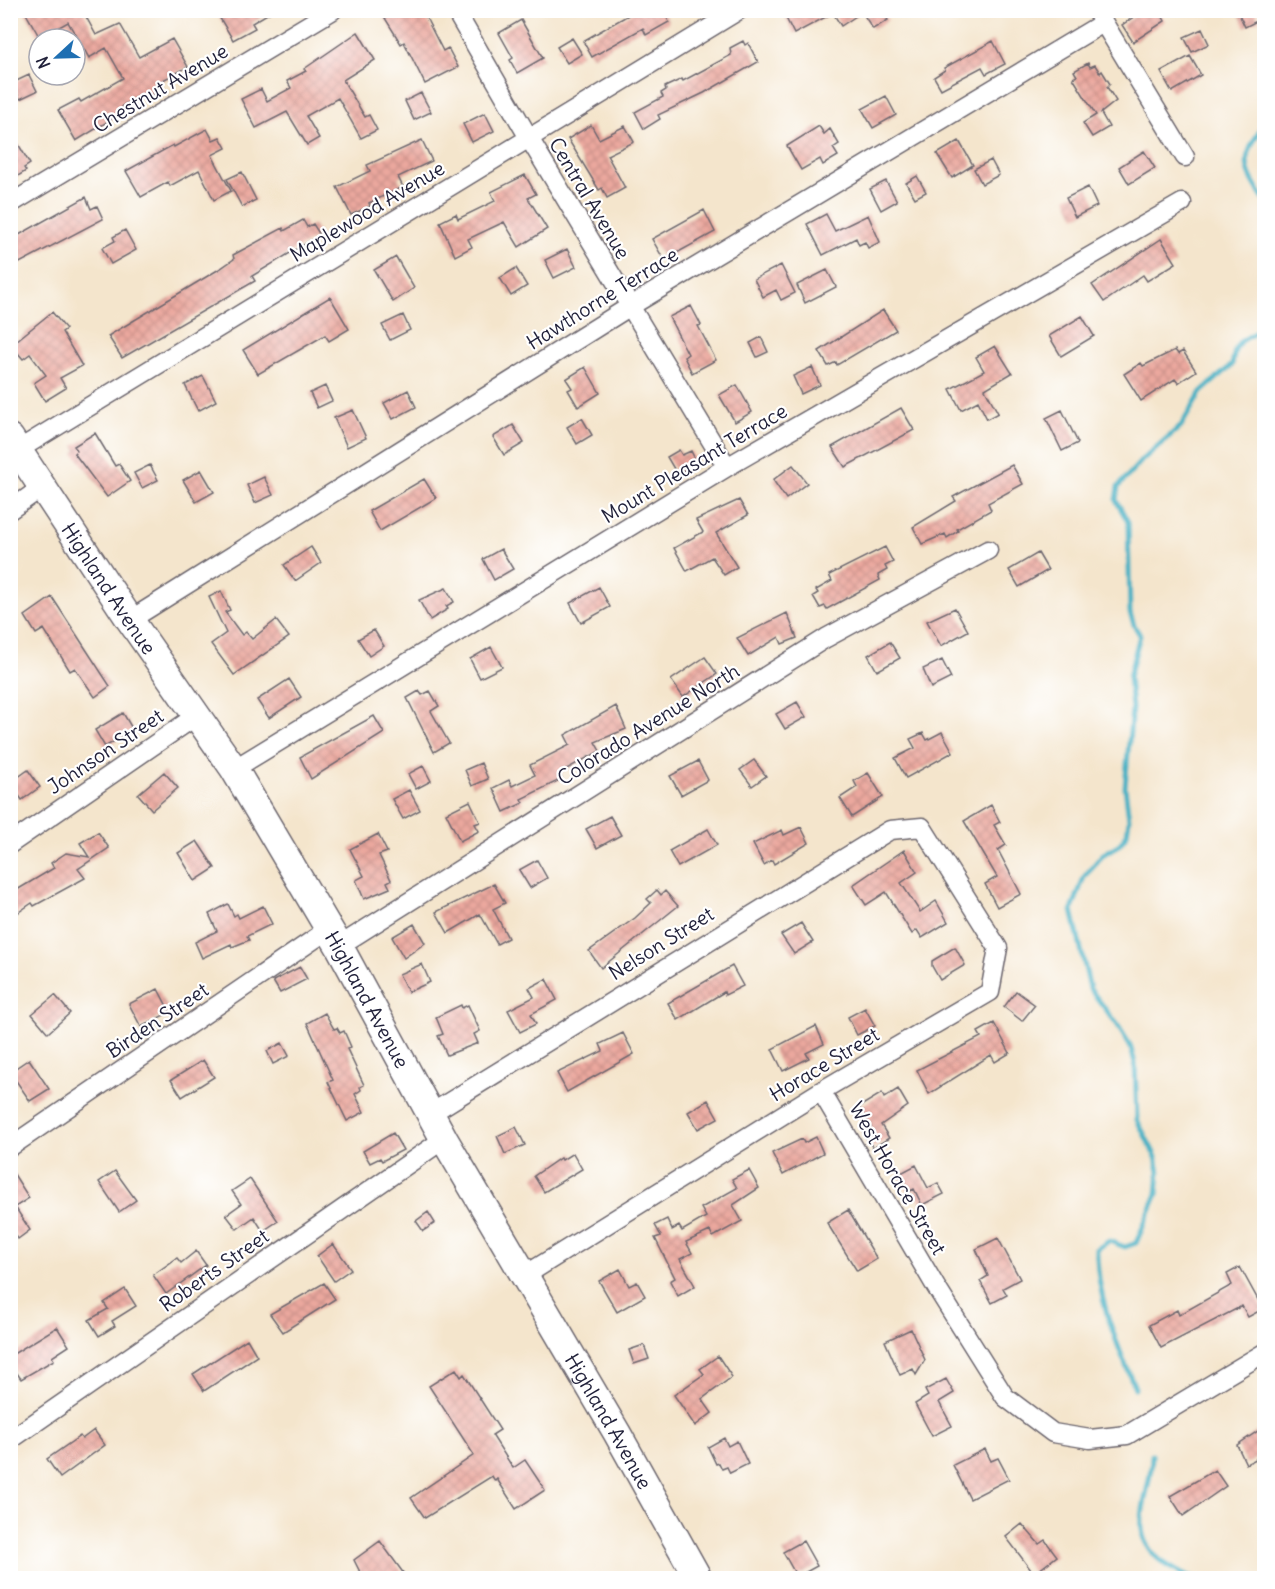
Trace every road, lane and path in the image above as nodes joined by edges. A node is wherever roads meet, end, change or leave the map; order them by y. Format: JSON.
{"nodes":[{"id":1,"x":333,"y":10,"type":"edge"},
{"id":2,"x":455,"y":10,"type":"edge"},
{"id":3,"x":739,"y":10,"type":"edge"},
{"id":4,"x":1100,"y":17,"type":"edge"},
{"id":5,"x":529,"y":138,"type":"junction"},
{"id":6,"x":1185,"y":157,"type":"dead end"},
{"id":7,"x":1182,"y":203,"type":"dead end"},
{"id":8,"x":10,"y":204,"type":"edge"},
{"id":9,"x":629,"y":307,"type":"junction"},
{"id":10,"x":14,"y":444,"type":"edge"},
{"id":11,"x":727,"y":467,"type":"junction"},
{"id":12,"x":41,"y":488,"type":"junction"},
{"id":13,"x":10,"y":510,"type":"edge"},
{"id":14,"x":988,"y":550,"type":"dead end"},
{"id":15,"x":130,"y":620,"type":"junction"},
{"id":16,"x":196,"y":716,"type":"junction"},
{"id":17,"x":234,"y":769,"type":"junction"},
{"id":18,"x":922,"y":827,"type":"joint"},
{"id":19,"x":10,"y":844,"type":"edge"},
{"id":20,"x":334,"y":937,"type":"junction"},
{"id":21,"x":821,"y":1091,"type":"junction"},
{"id":22,"x":430,"y":1114,"type":"junction"},
{"id":23,"x":444,"y":1139,"type":"junction"},
{"id":24,"x":10,"y":1147,"type":"edge"},
{"id":25,"x":524,"y":1276,"type":"junction"},
{"id":26,"x":1264,"y":1353,"type":"edge"},
{"id":27,"x":10,"y":1440,"type":"edge"},
{"id":28,"x":698,"y":1578,"type":"edge"}],
"edges":[{"from":1,"to":8,"type":"street","name":"Chestnut Avenue"},
{"from":2,"to":5,"type":"street","name":"Central Avenue"},
{"from":3,"to":5,"type":"street","name":"Maplewood Avenue"},
{"from":4,"to":6,"type":"street"},
{"from":4,"to":9,"type":"street","name":"Hawthorne Terrace"},
{"from":5,"to":9,"type":"street","name":"Central Avenue"},
{"from":5,"to":10,"type":"street","name":"Maplewood Avenue"},
{"from":7,"to":11,"type":"street","name":"Mount Pleasant Terrace"},
{"from":9,"to":11,"type":"street","name":"Central Avenue"},
{"from":9,"to":15,"type":"street","name":"Hawthorne Terrace"},
{"from":10,"to":12,"type":"street","name":"Highland Avenue"},
{"from":11,"to":17,"type":"street","name":"Mount Pleasant Terrace"},
{"from":12,"to":13,"type":"street"},
{"from":12,"to":15,"type":"street","name":"Highland Avenue"},
{"from":14,"to":20,"type":"street","name":"Colorado Avenue North"},
{"from":15,"to":16,"type":"street","name":"Highland Avenue"},
{"from":16,"to":17,"type":"street","name":"Highland Avenue"},
{"from":16,"to":19,"type":"street","name":"Johnson Street"},
{"from":17,"to":20,"type":"street","name":"Highland Avenue"},
{"from":18,"to":21,"type":"street","name":"Horace Street"},
{"from":18,"to":22,"type":"street","name":"Nelson Street"},
{"from":20,"to":22,"type":"street","name":"Highland Avenue"},
{"from":20,"to":24,"type":"street","name":"Birden Street"},
{"from":21,"to":25,"type":"street","name":"Horace Street"},
{"from":21,"to":26,"type":"street","name":"West Horace Street"},
{"from":22,"to":23,"type":"street","name":"Highland Avenue"},
{"from":23,"to":25,"type":"street","name":"Highland Avenue"},
{"from":23,"to":27,"type":"street","name":"Roberts Street"},
{"from":25,"to":28,"type":"street","name":"Highland Avenue"}]}
